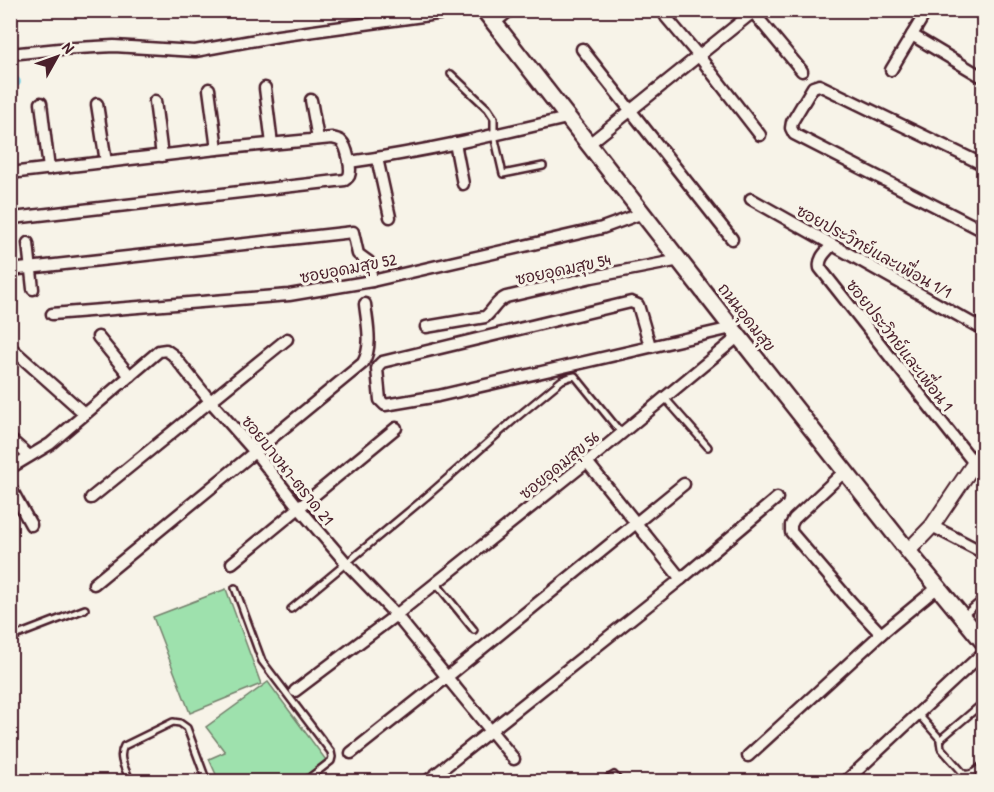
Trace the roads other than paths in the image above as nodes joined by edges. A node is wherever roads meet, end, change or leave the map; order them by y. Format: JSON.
{"nodes":[{"id":1,"x":466,"y":10,"type":"edge"},
{"id":2,"x":484,"y":10,"type":"edge"},
{"id":3,"x":510,"y":10,"type":"edge"},
{"id":4,"x":927,"y":10,"type":"edge"},
{"id":5,"x":758,"y":11,"type":"edge"},
{"id":6,"x":666,"y":17,"type":"dead end"},
{"id":7,"x":494,"y":23,"type":"junction"},
{"id":8,"x":912,"y":35,"type":"junction"},
{"id":9,"x":582,"y":49,"type":"dead end"},
{"id":10,"x":10,"y":54,"type":"edge"},
{"id":11,"x":698,"y":55,"type":"junction"},
{"id":12,"x":891,"y":70,"type":"dead end"},
{"id":13,"x":802,"y":71,"type":"dead end"},
{"id":14,"x":451,"y":74,"type":"dead end"},
{"id":15,"x":984,"y":78,"type":"edge"},
{"id":16,"x":265,"y":88,"type":"dead end"},
{"id":17,"x":209,"y":89,"type":"dead end"},
{"id":18,"x":311,"y":99,"type":"dead end"},
{"id":19,"x":155,"y":101,"type":"dead end"},
{"id":20,"x":41,"y":103,"type":"dead end"},
{"id":21,"x":97,"y":104,"type":"dead end"},
{"id":22,"x":630,"y":110,"type":"junction"},
{"id":23,"x":567,"y":118,"type":"junction"},
{"id":24,"x":494,"y":135,"type":"junction"},
{"id":25,"x":760,"y":135,"type":"dead end"},
{"id":26,"x":318,"y":139,"type":"junction"},
{"id":27,"x":455,"y":143,"type":"junction"},
{"id":28,"x":272,"y":144,"type":"junction"},
{"id":29,"x":589,"y":144,"type":"junction"},
{"id":30,"x":217,"y":149,"type":"junction"},
{"id":31,"x":162,"y":156,"type":"junction"},
{"id":32,"x":377,"y":158,"type":"junction"},
{"id":33,"x":106,"y":162,"type":"junction"},
{"id":34,"x":349,"y":162,"type":"junction"},
{"id":35,"x":984,"y":165,"type":"edge"},
{"id":36,"x":543,"y":166,"type":"dead end"},
{"id":37,"x":49,"y":169,"type":"junction"},
{"id":38,"x":10,"y":173,"type":"edge"},
{"id":39,"x":463,"y":184,"type":"dead end"},
{"id":40,"x":751,"y":199,"type":"dead end"},
{"id":41,"x":643,"y":213,"type":"junction"},
{"id":42,"x":10,"y":217,"type":"edge"},
{"id":43,"x":390,"y":217,"type":"dead end"},
{"id":44,"x":984,"y":231,"type":"edge"},
{"id":45,"x":732,"y":239,"type":"dead end"},
{"id":46,"x":28,"y":243,"type":"dead end"},
{"id":47,"x":832,"y":245,"type":"junction"},
{"id":48,"x":680,"y":260,"type":"junction"},
{"id":49,"x":31,"y":268,"type":"junction"},
{"id":50,"x":10,"y":270,"type":"edge"},
{"id":51,"x":372,"y":281,"type":"junction"},
{"id":52,"x":33,"y":289,"type":"dead end"},
{"id":53,"x":365,"y":304,"type":"dead end"},
{"id":54,"x":52,"y":314,"type":"dead end"},
{"id":55,"x":426,"y":327,"type":"dead end"},
{"id":56,"x":984,"y":330,"type":"edge"},
{"id":57,"x":735,"y":332,"type":"junction"},
{"id":58,"x":98,"y":337,"type":"dead end"},
{"id":59,"x":287,"y":339,"type":"dead end"},
{"id":60,"x":650,"y":346,"type":"junction"},
{"id":61,"x":10,"y":347,"type":"edge"},
{"id":62,"x":130,"y":376,"type":"junction"},
{"id":63,"x":665,"y":399,"type":"junction"},
{"id":64,"x":211,"y":402,"type":"junction"},
{"id":65,"x":85,"y":414,"type":"junction"},
{"id":66,"x":396,"y":428,"type":"dead end"},
{"id":67,"x":621,"y":434,"type":"junction"},
{"id":68,"x":10,"y":439,"type":"edge"},
{"id":69,"x":708,"y":447,"type":"dead end"},
{"id":70,"x":984,"y":449,"type":"edge"},
{"id":71,"x":255,"y":452,"type":"junction"},
{"id":72,"x":29,"y":456,"type":"junction"},
{"id":73,"x":587,"y":462,"type":"junction"},
{"id":74,"x":974,"y":463,"type":"junction"},
{"id":75,"x":10,"y":468,"type":"edge"},
{"id":76,"x":845,"y":471,"type":"junction"},
{"id":77,"x":684,"y":484,"type":"dead end"},
{"id":78,"x":10,"y":487,"type":"edge"},
{"id":79,"x":91,"y":498,"type":"dead end"},
{"id":80,"x":777,"y":498,"type":"dead end"},
{"id":81,"x":298,"y":508,"type":"junction"},
{"id":82,"x":635,"y":523,"type":"junction"},
{"id":83,"x":31,"y":525,"type":"dead end"},
{"id":84,"x":932,"y":526,"type":"junction"},
{"id":85,"x":908,"y":551,"type":"junction"},
{"id":86,"x":984,"y":553,"type":"edge"},
{"id":87,"x":232,"y":563,"type":"dead end"},
{"id":88,"x":347,"y":564,"type":"junction"},
{"id":89,"x":681,"y":579,"type":"junction"},
{"id":90,"x":94,"y":584,"type":"dead end"},
{"id":91,"x":436,"y":584,"type":"junction"},
{"id":92,"x":938,"y":587,"type":"junction"},
{"id":93,"x":235,"y":588,"type":"dead end"},
{"id":94,"x":984,"y":598,"type":"edge"},
{"id":95,"x":85,"y":609,"type":"dead end"},
{"id":96,"x":291,"y":609,"type":"dead end"},
{"id":97,"x":396,"y":615,"type":"junction"},
{"id":98,"x":962,"y":617,"type":"junction"},
{"id":99,"x":474,"y":630,"type":"dead end"},
{"id":100,"x":881,"y":634,"type":"junction"},
{"id":101,"x":10,"y":638,"type":"edge"},
{"id":102,"x":984,"y":643,"type":"edge"},
{"id":103,"x":984,"y":652,"type":"edge"},
{"id":104,"x":447,"y":676,"type":"junction"},
{"id":105,"x":295,"y":691,"type":"dead end"},
{"id":106,"x":984,"y":702,"type":"edge"},
{"id":107,"x":917,"y":713,"type":"junction"},
{"id":108,"x":491,"y":731,"type":"junction"},
{"id":109,"x":941,"y":740,"type":"junction"},
{"id":110,"x":351,"y":753,"type":"dead end"},
{"id":111,"x":748,"y":756,"type":"dead end"},
{"id":112,"x":514,"y":759,"type":"dead end"},
{"id":113,"x":984,"y":764,"type":"edge"},
{"id":114,"x":131,"y":782,"type":"edge"},
{"id":115,"x":207,"y":782,"type":"edge"},
{"id":116,"x":304,"y":782,"type":"edge"},
{"id":117,"x":426,"y":782,"type":"edge"},
{"id":118,"x":602,"y":782,"type":"edge"},
{"id":119,"x":620,"y":782,"type":"edge"},
{"id":120,"x":845,"y":782,"type":"edge"}],
"edges":[{"from":1,"to":10,"type":"street"},
{"from":2,"to":7,"type":"main road","name":"ถนนอุดมสุข"},
{"from":3,"to":7,"type":"street"},
{"from":4,"to":8,"type":"street"},
{"from":5,"to":11,"type":"street"},
{"from":5,"to":13,"type":"street"},
{"from":6,"to":11,"type":"street"},
{"from":7,"to":23,"type":"main road","name":"ถนนอุดมสุข"},
{"from":8,"to":12,"type":"street"},
{"from":8,"to":15,"type":"street"},
{"from":9,"to":22,"type":"street"},
{"from":11,"to":22,"type":"street"},
{"from":11,"to":25,"type":"street"},
{"from":14,"to":24,"type":"lane"},
{"from":16,"to":28,"type":"street"},
{"from":17,"to":30,"type":"street"},
{"from":18,"to":26,"type":"street"},
{"from":19,"to":31,"type":"street"},
{"from":20,"to":37,"type":"street"},
{"from":21,"to":33,"type":"street"},
{"from":22,"to":29,"type":"street"},
{"from":22,"to":45,"type":"street"},
{"from":23,"to":24,"type":"street"},
{"from":23,"to":29,"type":"main road","name":"ถนนอุดมสุข"},
{"from":24,"to":27,"type":"street"},
{"from":24,"to":36,"type":"lane"},
{"from":26,"to":28,"type":"street"},
{"from":26,"to":34,"type":"street"},
{"from":27,"to":32,"type":"street"},
{"from":27,"to":39,"type":"street"},
{"from":28,"to":30,"type":"street"},
{"from":29,"to":41,"type":"main road","name":"ถนนอุดมสุข"},
{"from":30,"to":31,"type":"street"},
{"from":31,"to":33,"type":"street"},
{"from":32,"to":34,"type":"street"},
{"from":32,"to":43,"type":"street"},
{"from":33,"to":37,"type":"street"},
{"from":34,"to":42,"type":"street"},
{"from":35,"to":44,"type":"street"},
{"from":37,"to":38,"type":"street"},
{"from":40,"to":47,"type":"street","name":"ซอยประวิทย์และเพื่อน 1/1"},
{"from":41,"to":48,"type":"main road","name":"ถนนอุดมสุข"},
{"from":41,"to":51,"type":"street","name":"ซอยอุดมสุข 52"},
{"from":46,"to":49,"type":"street"},
{"from":47,"to":56,"type":"street","name":"ซอยประวิทย์และเพื่อน 1/1"},
{"from":47,"to":74,"type":"street","name":"ซอยประวิทย์และเพื่อน 1"},
{"from":48,"to":55,"type":"street","name":"ซอยอุดมสุข 54"},
{"from":48,"to":57,"type":"main road","name":"ถนนอุดมสุข"},
{"from":49,"to":50,"type":"street"},
{"from":49,"to":51,"type":"street"},
{"from":49,"to":52,"type":"street"},
{"from":51,"to":54,"type":"street","name":"ซอยอุดมสุข 52"},
{"from":53,"to":71,"type":"street"},
{"from":57,"to":60,"type":"street"},
{"from":57,"to":63,"type":"street","name":"ซอยอุดมสุข 56"},
{"from":57,"to":76,"type":"main road","name":"ถนนอุดมสุข"},
{"from":58,"to":62,"type":"street"},
{"from":59,"to":64,"type":"street"},
{"from":60,"to":60,"type":"street"},
{"from":61,"to":65,"type":"street"},
{"from":62,"to":64,"type":"street","name":"ซอยบางนา-ตราด 21"},
{"from":62,"to":65,"type":"street","name":"ซอยบางนา-ตราด 21"},
{"from":63,"to":67,"type":"street","name":"ซอยอุดมสุข 56"},
{"from":63,"to":69,"type":"lane"},
{"from":64,"to":71,"type":"street","name":"ซอยบางนา-ตราด 21"},
{"from":64,"to":79,"type":"street"},
{"from":65,"to":72,"type":"street","name":"ซอยบางนา-ตราด 21"},
{"from":66,"to":81,"type":"street"},
{"from":67,"to":73,"type":"street","name":"ซอยอุดมสุข 56"},
{"from":67,"to":88,"type":"lane"},
{"from":68,"to":72,"type":"street"},
{"from":70,"to":74,"type":"street"},
{"from":71,"to":81,"type":"street","name":"ซอยบางนา-ตราด 21"},
{"from":71,"to":90,"type":"street"},
{"from":72,"to":75,"type":"street","name":"ซอยบางนา-ตราด 21"},
{"from":73,"to":82,"type":"street"},
{"from":73,"to":91,"type":"street","name":"ซอยอุดมสุข 56"},
{"from":74,"to":84,"type":"street"},
{"from":76,"to":85,"type":"main road","name":"ถนนอุดมสุข"},
{"from":76,"to":100,"type":"street"},
{"from":77,"to":82,"type":"street"},
{"from":78,"to":83,"type":"street"},
{"from":80,"to":89,"type":"street"},
{"from":81,"to":87,"type":"street"},
{"from":81,"to":88,"type":"street","name":"ซอยบางนา-ตราด 21"},
{"from":82,"to":89,"type":"street"},
{"from":82,"to":104,"type":"street"},
{"from":84,"to":85,"type":"street"},
{"from":84,"to":86,"type":"street"},
{"from":85,"to":92,"type":"main road","name":"ถนนอุดมสุข"},
{"from":88,"to":96,"type":"lane"},
{"from":88,"to":97,"type":"street","name":"ซอยบางนา-ตราด 21"},
{"from":89,"to":108,"type":"street"},
{"from":91,"to":97,"type":"street","name":"ซอยอุดมสุข 56"},
{"from":91,"to":99,"type":"lane"},
{"from":92,"to":98,"type":"main road","name":"ถนนอุดมสุข"},
{"from":92,"to":100,"type":"street"},
{"from":93,"to":116,"type":"lane"},
{"from":94,"to":98,"type":"lane"},
{"from":95,"to":101,"type":"lane"},
{"from":97,"to":104,"type":"street","name":"ซอยบางนา-ตราด 21"},
{"from":97,"to":105,"type":"street","name":"ซอยอุดมสุข 56"},
{"from":98,"to":102,"type":"main road","name":"ถนนอุดมสุข"},
{"from":100,"to":111,"type":"street"},
{"from":103,"to":107,"type":"street"},
{"from":104,"to":108,"type":"street","name":"ซอยบางนา-ตราด 21"},
{"from":104,"to":110,"type":"street"},
{"from":106,"to":109,"type":"lane"},
{"from":107,"to":109,"type":"lane"},
{"from":107,"to":120,"type":"street"},
{"from":108,"to":112,"type":"street","name":"ซอยบางนา-ตราด 21"},
{"from":108,"to":117,"type":"street"},
{"from":109,"to":113,"type":"lane"},
{"from":114,"to":115,"type":"lane"},
{"from":118,"to":119,"type":"lane"}]}
